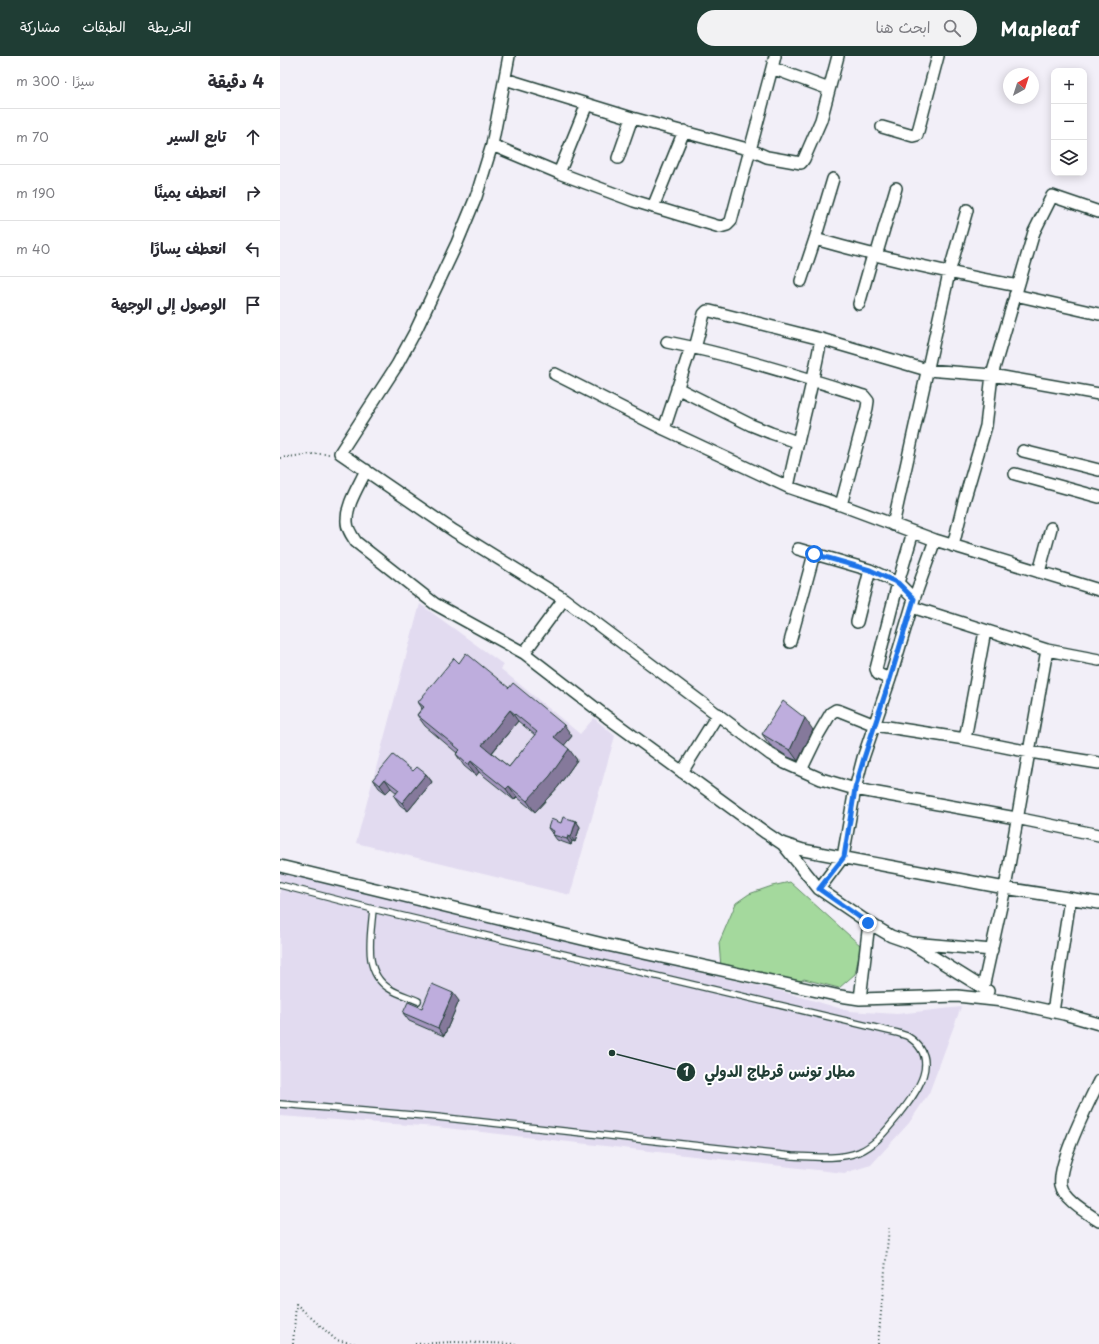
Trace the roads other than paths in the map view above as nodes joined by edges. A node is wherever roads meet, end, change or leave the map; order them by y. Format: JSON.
{"nodes":[{"id":1,"x":774,"y":56,"type":"edge"},
{"id":2,"x":838,"y":56,"type":"edge"},
{"id":3,"x":938,"y":56,"type":"edge"},
{"id":4,"x":507,"y":57,"type":"edge"},
{"id":5,"x":772,"y":68,"type":"junction"},
{"id":6,"x":505,"y":79,"type":"junction"},
{"id":7,"x":829,"y":89,"type":"junction"},
{"id":8,"x":587,"y":104,"type":"junction"},
{"id":9,"x":632,"y":118,"type":"junction"},
{"id":10,"x":882,"y":127,"type":"dead end"},
{"id":11,"x":684,"y":131,"type":"junction"},
{"id":12,"x":492,"y":145,"type":"junction"},
{"id":13,"x":750,"y":150,"type":"junction"},
{"id":14,"x":618,"y":158,"type":"dead end"},
{"id":15,"x":559,"y":173,"type":"junction"},
{"id":16,"x":833,"y":179,"type":"dead end"},
{"id":17,"x":896,"y":188,"type":"dead end"},
{"id":18,"x":653,"y":207,"type":"junction"},
{"id":19,"x":967,"y":210,"type":"dead end"},
{"id":20,"x":1099,"y":212,"type":"edge"},
{"id":21,"x":815,"y":239,"type":"junction"},
{"id":22,"x":874,"y":256,"type":"junction"},
{"id":23,"x":949,"y":273,"type":"junction"},
{"id":24,"x":801,"y":281,"type":"dead end"},
{"id":25,"x":1017,"y":291,"type":"junction"},
{"id":26,"x":860,"y":304,"type":"dead end"},
{"id":27,"x":1099,"y":314,"type":"edge"},
{"id":28,"x":821,"y":339,"type":"junction"},
{"id":29,"x":667,"y":342,"type":"dead end"},
{"id":30,"x":693,"y":348,"type":"junction"},
{"id":31,"x":927,"y":370,"type":"junction"},
{"id":32,"x":555,"y":374,"type":"dead end"},
{"id":33,"x":992,"y":375,"type":"junction"},
{"id":34,"x":814,"y":380,"type":"junction"},
{"id":35,"x":677,"y":388,"type":"junction"},
{"id":36,"x":1099,"y":394,"type":"edge"},
{"id":37,"x":664,"y":429,"type":"junction"},
{"id":38,"x":797,"y":442,"type":"junction"},
{"id":39,"x":1022,"y":451,"type":"dead end"},
{"id":40,"x":366,"y":470,"type":"junction"},
{"id":41,"x":1099,"y":470,"type":"edge"},
{"id":42,"x":1014,"y":474,"type":"dead end"},
{"id":43,"x":788,"y":487,"type":"junction"},
{"id":44,"x":1099,"y":497,"type":"edge"},
{"id":45,"x":841,"y":505,"type":"junction"},
{"id":46,"x":893,"y":525,"type":"junction"},
{"id":47,"x":1051,"y":528,"type":"dead end"},
{"id":48,"x":913,"y":532,"type":"junction"},
{"id":49,"x":934,"y":540,"type":"junction"},
{"id":50,"x":953,"y":546,"type":"junction"},
{"id":51,"x":798,"y":549,"type":"dead end"},
{"id":52,"x":814,"y":554,"type":"junction"},
{"id":53,"x":870,"y":570,"type":"junction"},
{"id":54,"x":1040,"y":572,"type":"junction"},
{"id":55,"x":898,"y":583,"type":"junction"},
{"id":56,"x":1099,"y":589,"type":"edge"},
{"id":57,"x":564,"y":599,"type":"junction"},
{"id":58,"x":913,"y":603,"type":"junction"},
{"id":59,"x":857,"y":622,"type":"dead end"},
{"id":60,"x":985,"y":631,"type":"junction"},
{"id":61,"x":790,"y":642,"type":"dead end"},
{"id":62,"x":1047,"y":650,"type":"junction"},
{"id":63,"x":524,"y":654,"type":"junction"},
{"id":64,"x":1099,"y":660,"type":"edge"},
{"id":65,"x":890,"y":679,"type":"junction"},
{"id":66,"x":718,"y":714,"type":"junction"},
{"id":67,"x":875,"y":724,"type":"junction"},
{"id":68,"x":964,"y":739,"type":"junction"},
{"id":69,"x":1030,"y":752,"type":"junction"},
{"id":70,"x":1099,"y":763,"type":"edge"},
{"id":71,"x":801,"y":770,"type":"junction"},
{"id":72,"x":682,"y":772,"type":"junction"},
{"id":73,"x":855,"y":789,"type":"junction"},
{"id":74,"x":1016,"y":818,"type":"junction"},
{"id":75,"x":1099,"y":835,"type":"edge"},
{"id":76,"x":781,"y":843,"type":"junction"},
{"id":77,"x":844,"y":857,"type":"junction"},
{"id":78,"x":280,"y":866,"type":"edge"},
{"id":79,"x":280,"y":885,"type":"edge"},
{"id":80,"x":1005,"y":888,"type":"junction"},
{"id":81,"x":819,"y":889,"type":"junction"},
{"id":82,"x":1070,"y":899,"type":"junction"},
{"id":83,"x":1099,"y":904,"type":"edge"},
{"id":84,"x":373,"y":909,"type":"junction"},
{"id":85,"x":868,"y":923,"type":"junction"},
{"id":86,"x":911,"y":943,"type":"junction"},
{"id":87,"x":992,"y":950,"type":"junction"},
{"id":88,"x":983,"y":988,"type":"junction"},
{"id":89,"x":860,"y":999,"type":"junction"},
{"id":90,"x":418,"y":1001,"type":"dead end"},
{"id":91,"x":1003,"y":1001,"type":"junction"},
{"id":92,"x":1053,"y":1012,"type":"junction"},
{"id":93,"x":1099,"y":1024,"type":"edge"},
{"id":94,"x":1099,"y":1081,"type":"edge"},
{"id":95,"x":280,"y":1104,"type":"edge"},
{"id":96,"x":1099,"y":1221,"type":"edge"}],
"edges":[{"from":1,"to":5,"type":"street"},
{"from":2,"to":7,"type":"street"},
{"from":3,"to":10,"type":"street"},
{"from":4,"to":6,"type":"street"},
{"from":5,"to":7,"type":"street"},
{"from":5,"to":13,"type":"street"},
{"from":6,"to":8,"type":"street"},
{"from":6,"to":12,"type":"street"},
{"from":7,"to":13,"type":"street"},
{"from":8,"to":9,"type":"street"},
{"from":8,"to":15,"type":"street"},
{"from":9,"to":11,"type":"street"},
{"from":9,"to":14,"type":"street"},
{"from":11,"to":13,"type":"street"},
{"from":11,"to":18,"type":"street"},
{"from":12,"to":15,"type":"street"},
{"from":12,"to":40,"type":"street"},
{"from":13,"to":18,"type":"street"},
{"from":15,"to":18,"type":"street"},
{"from":16,"to":21,"type":"street"},
{"from":17,"to":22,"type":"street"},
{"from":19,"to":23,"type":"street"},
{"from":20,"to":25,"type":"street"},
{"from":21,"to":22,"type":"street"},
{"from":21,"to":24,"type":"street"},
{"from":22,"to":23,"type":"street"},
{"from":22,"to":26,"type":"street"},
{"from":23,"to":25,"type":"street"},
{"from":23,"to":31,"type":"street"},
{"from":25,"to":27,"type":"street"},
{"from":25,"to":33,"type":"street"},
{"from":28,"to":30,"type":"street"},
{"from":28,"to":31,"type":"street"},
{"from":28,"to":34,"type":"street"},
{"from":29,"to":30,"type":"street"},
{"from":30,"to":34,"type":"street"},
{"from":30,"to":35,"type":"street"},
{"from":31,"to":33,"type":"street"},
{"from":31,"to":46,"type":"street"},
{"from":32,"to":37,"type":"street"},
{"from":33,"to":36,"type":"street"},
{"from":33,"to":50,"type":"street"},
{"from":34,"to":38,"type":"street"},
{"from":34,"to":45,"type":"street"},
{"from":35,"to":37,"type":"street"},
{"from":35,"to":38,"type":"street"},
{"from":37,"to":43,"type":"street"},
{"from":38,"to":43,"type":"street"},
{"from":39,"to":41,"type":"street"},
{"from":40,"to":57,"type":"street"},
{"from":40,"to":63,"type":"street"},
{"from":42,"to":44,"type":"street"},
{"from":43,"to":45,"type":"street"},
{"from":45,"to":46,"type":"street"},
{"from":46,"to":48,"type":"street"},
{"from":47,"to":54,"type":"street"},
{"from":48,"to":49,"type":"street"},
{"from":48,"to":55,"type":"street"},
{"from":49,"to":50,"type":"street"},
{"from":49,"to":58,"type":"street"},
{"from":50,"to":54,"type":"street"},
{"from":51,"to":52,"type":"street"},
{"from":52,"to":53,"type":"street"},
{"from":52,"to":61,"type":"street"},
{"from":53,"to":55,"type":"street"},
{"from":53,"to":59,"type":"street"},
{"from":54,"to":56,"type":"street"},
{"from":55,"to":58,"type":"street"},
{"from":55,"to":65,"type":"street"},
{"from":57,"to":63,"type":"street"},
{"from":57,"to":66,"type":"street"},
{"from":58,"to":60,"type":"street"},
{"from":58,"to":65,"type":"street"},
{"from":60,"to":62,"type":"street"},
{"from":60,"to":68,"type":"street"},
{"from":62,"to":64,"type":"street"},
{"from":62,"to":69,"type":"street"},
{"from":63,"to":72,"type":"street"},
{"from":65,"to":67,"type":"street"},
{"from":66,"to":71,"type":"street"},
{"from":66,"to":72,"type":"street"},
{"from":67,"to":68,"type":"street"},
{"from":67,"to":71,"type":"street"},
{"from":67,"to":73,"type":"street"},
{"from":68,"to":69,"type":"street"},
{"from":69,"to":70,"type":"street"},
{"from":69,"to":74,"type":"street"},
{"from":71,"to":73,"type":"street"},
{"from":72,"to":76,"type":"street"},
{"from":73,"to":74,"type":"street"},
{"from":73,"to":77,"type":"street"},
{"from":74,"to":75,"type":"street"},
{"from":74,"to":80,"type":"street"},
{"from":76,"to":77,"type":"street"},
{"from":76,"to":81,"type":"street"},
{"from":77,"to":80,"type":"street"},
{"from":77,"to":81,"type":"street"},
{"from":78,"to":89,"type":"street"},
{"from":79,"to":84,"type":"lane"},
{"from":80,"to":82,"type":"street"},
{"from":80,"to":87,"type":"street"},
{"from":81,"to":85,"type":"street"},
{"from":82,"to":83,"type":"street"},
{"from":82,"to":92,"type":"street"},
{"from":84,"to":90,"type":"lane"},
{"from":84,"to":95,"type":"lane"},
{"from":85,"to":86,"type":"street"},
{"from":85,"to":89,"type":"street"},
{"from":86,"to":87,"type":"street"},
{"from":86,"to":88,"type":"street"},
{"from":87,"to":88,"type":"street"},
{"from":88,"to":91,"type":"street"},
{"from":89,"to":91,"type":"street"},
{"from":91,"to":92,"type":"street"},
{"from":92,"to":93,"type":"street"},
{"from":94,"to":96,"type":"street"}]}
